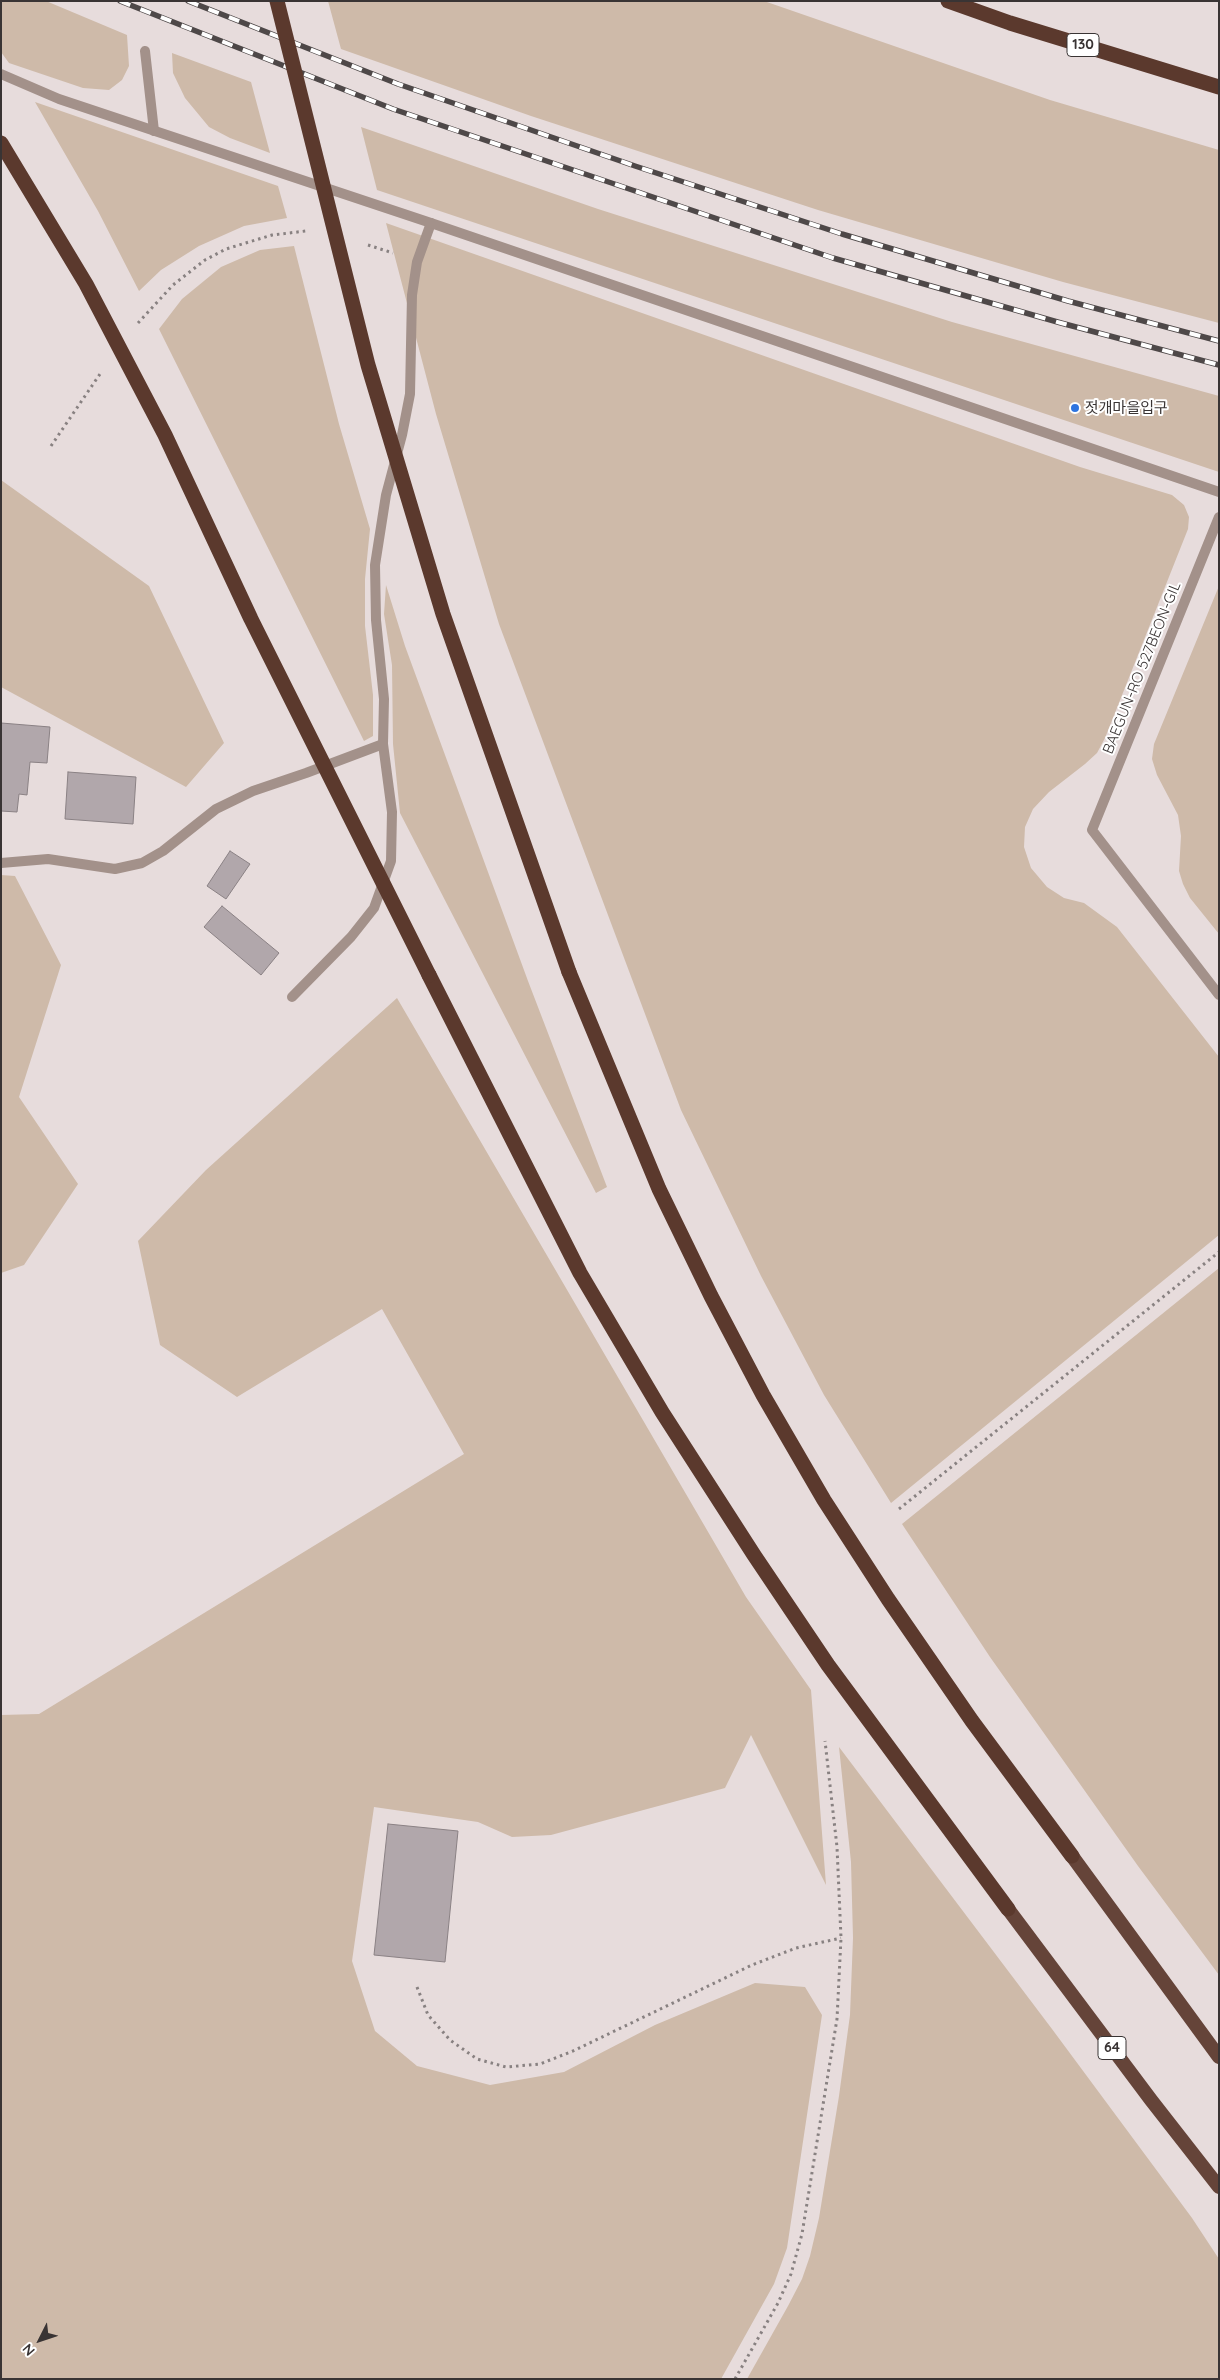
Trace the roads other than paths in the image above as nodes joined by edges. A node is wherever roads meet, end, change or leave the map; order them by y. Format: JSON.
{"nodes":[{"id":1,"x":277,"y":1,"type":"edge"},
{"id":2,"x":948,"y":1,"type":"edge"},
{"id":3,"x":145,"y":51,"type":"dead end"},
{"id":4,"x":1,"y":74,"type":"edge"},
{"id":5,"x":1219,"y":87,"type":"edge"},
{"id":6,"x":154,"y":131,"type":"junction"},
{"id":7,"x":1,"y":142,"type":"edge"},
{"id":8,"x":431,"y":223,"type":"junction"},
{"id":9,"x":1219,"y":492,"type":"edge"},
{"id":10,"x":1219,"y":517,"type":"edge"},
{"id":11,"x":383,"y":744,"type":"junction"},
{"id":12,"x":1,"y":863,"type":"edge"},
{"id":13,"x":1219,"y":995,"type":"edge"},
{"id":14,"x":292,"y":997,"type":"dead end"},
{"id":15,"x":1072,"y":1856,"type":"joint"},
{"id":16,"x":1008,"y":1908,"type":"joint"},
{"id":17,"x":1219,"y":2057,"type":"edge"},
{"id":18,"x":1219,"y":2187,"type":"edge"}],
"edges":[{"from":1,"to":15,"type":"highway","bridge":true},
{"from":2,"to":5,"type":"highway","number":"130"},
{"from":3,"to":6,"type":"street"},
{"from":4,"to":6,"type":"street"},
{"from":6,"to":8,"type":"street"},
{"from":7,"to":16,"type":"highway","bridge":true},
{"from":8,"to":9,"type":"street"},
{"from":8,"to":11,"type":"street"},
{"from":10,"to":13,"type":"street","name":"BAEGUN-RO 527BEON-GIL"},
{"from":11,"to":12,"type":"street"},
{"from":11,"to":14,"type":"street"},
{"from":15,"to":17,"type":"highway"},
{"from":16,"to":18,"type":"highway","number":"64"}]}
